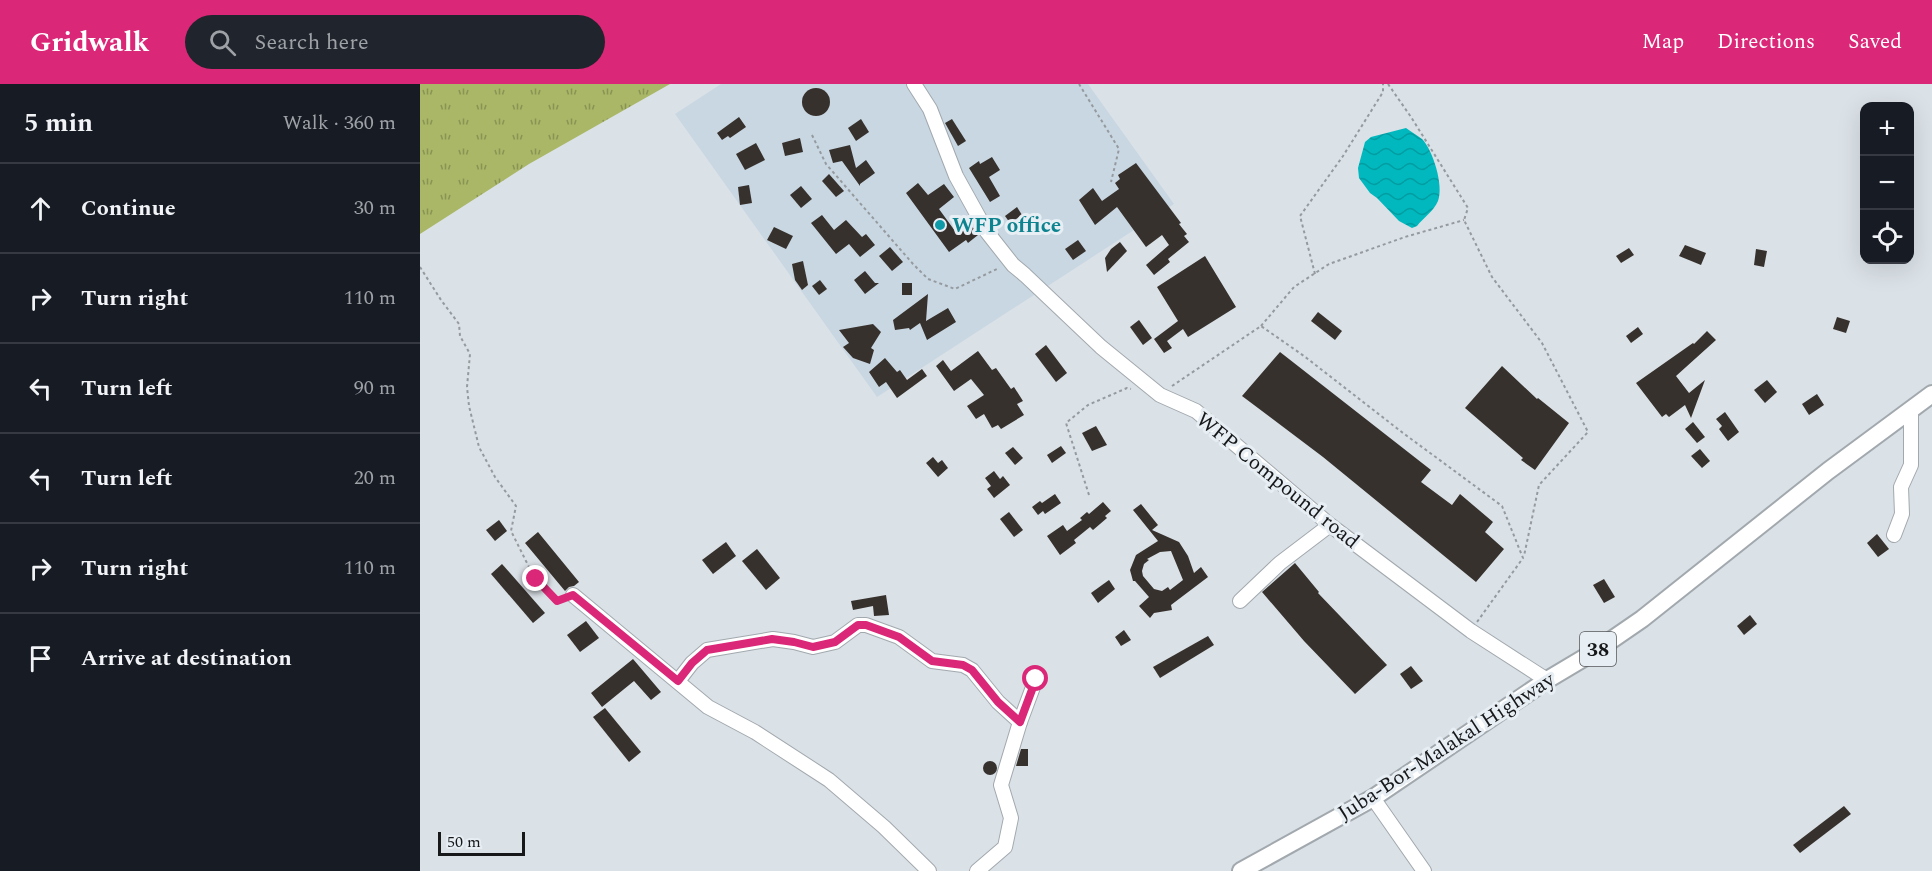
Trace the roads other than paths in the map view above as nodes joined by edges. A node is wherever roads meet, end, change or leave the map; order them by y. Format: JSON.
{"nodes":[{"id":1,"x":914,"y":84,"type":"edge"},
{"id":2,"x":1932,"y":394,"type":"edge"},
{"id":3,"x":1911,"y":411,"type":"junction"},
{"id":4,"x":1330,"y":525,"type":"junction"},
{"id":5,"x":1894,"y":534,"type":"dead end"},
{"id":6,"x":573,"y":595,"type":"road end"},
{"id":7,"x":1240,"y":601,"type":"dead end"},
{"id":8,"x":1036,"y":679,"type":"dead end"},
{"id":9,"x":1547,"y":680,"type":"junction"},
{"id":10,"x":678,"y":681,"type":"junction"},
{"id":11,"x":1020,"y":722,"type":"junction"},
{"id":12,"x":1373,"y":798,"type":"junction"},
{"id":13,"x":930,"y":871,"type":"edge"},
{"id":14,"x":977,"y":871,"type":"edge"},
{"id":15,"x":1241,"y":871,"type":"edge"},
{"id":16,"x":1424,"y":871,"type":"edge"}],
"edges":[{"from":1,"to":4,"type":"street","name":"WFP Compound road"},
{"from":2,"to":3,"type":"main road","name":"Juba-Bor-Malakal Highway","number":"38"},
{"from":3,"to":5,"type":"street"},
{"from":3,"to":9,"type":"main road","name":"Juba-Bor-Malakal Highway","number":"38"},
{"from":4,"to":7,"type":"street"},
{"from":4,"to":9,"type":"street","name":"WFP Compound road"},
{"from":6,"to":10,"type":"street"},
{"from":8,"to":11,"type":"street"},
{"from":9,"to":12,"type":"main road","name":"Juba-Bor-Malakal Highway","number":"38"},
{"from":10,"to":11,"type":"street"},
{"from":10,"to":13,"type":"street"},
{"from":11,"to":14,"type":"street"},
{"from":12,"to":15,"type":"main road","name":"Juba-Bor-Malakal Highway","number":"38"},
{"from":12,"to":16,"type":"street"}]}
